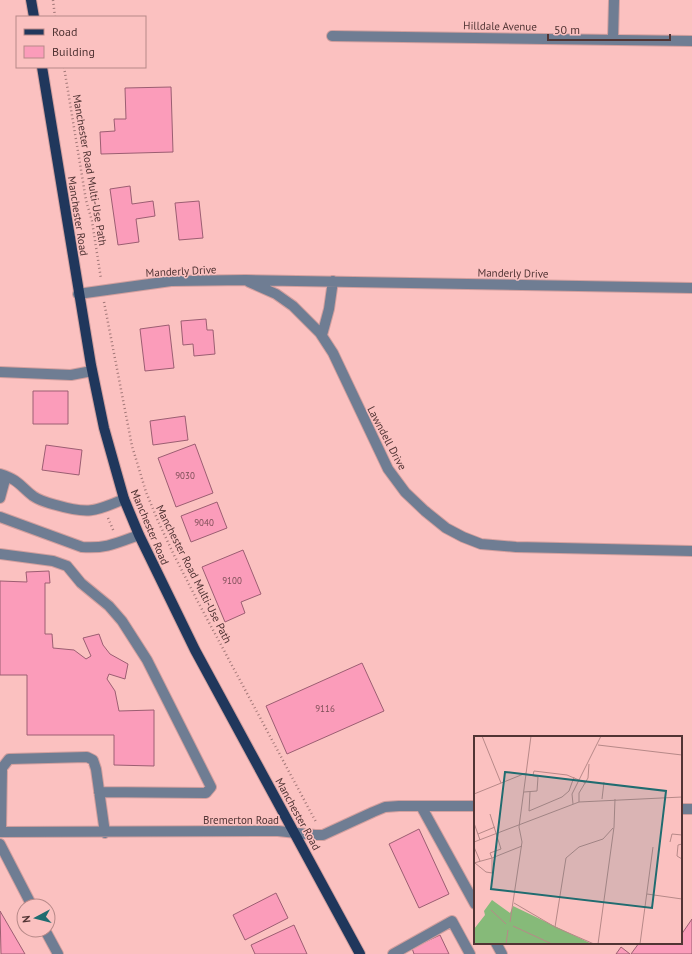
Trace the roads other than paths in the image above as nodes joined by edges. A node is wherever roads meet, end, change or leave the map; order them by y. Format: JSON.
{"nodes":[{"id":1,"x":31,"y":0,"type":"edge"},
{"id":2,"x":614,"y":0,"type":"edge"},
{"id":3,"x":34,"y":16,"type":"edge"},
{"id":4,"x":332,"y":36,"type":"dead end"},
{"id":5,"x":613,"y":39,"type":"junction"},
{"id":6,"x":692,"y":41,"type":"edge"},
{"id":7,"x":42,"y":68,"type":"edge"},
{"id":8,"x":246,"y":280,"type":"junction"},
{"id":9,"x":333,"y":281,"type":"junction"},
{"id":10,"x":692,"y":288,"type":"edge"},
{"id":11,"x":78,"y":294,"type":"junction"},
{"id":12,"x":322,"y":335,"type":"junction"},
{"id":13,"x":92,"y":371,"type":"junction"},
{"id":14,"x":0,"y":372,"type":"edge"},
{"id":15,"x":3,"y":475,"type":"edge"},
{"id":16,"x":0,"y":498,"type":"edge"},
{"id":17,"x":124,"y":499,"type":"junction"},
{"id":18,"x":0,"y":517,"type":"edge"},
{"id":19,"x":139,"y":535,"type":"junction"},
{"id":20,"x":692,"y":551,"type":"edge"},
{"id":21,"x":0,"y":554,"type":"edge"},
{"id":22,"x":1,"y":791,"type":"edge"},
{"id":23,"x":99,"y":792,"type":"junction"},
{"id":24,"x":421,"y":806,"type":"junction"},
{"id":25,"x":474,"y":806,"type":"edge"},
{"id":26,"x":1,"y":832,"type":"edge"},
{"id":27,"x":105,"y":833,"type":"junction"},
{"id":28,"x":295,"y":833,"type":"junction"},
{"id":29,"x":0,"y":844,"type":"edge"},
{"id":30,"x":28,"y":898,"type":"edge"},
{"id":31,"x":474,"y":902,"type":"edge"},
{"id":32,"x":49,"y":938,"type":"edge"},
{"id":33,"x":497,"y":944,"type":"edge"},
{"id":34,"x":58,"y":954,"type":"edge"},
{"id":35,"x":360,"y":954,"type":"edge"},
{"id":36,"x":393,"y":954,"type":"edge"},
{"id":37,"x":470,"y":954,"type":"edge"},
{"id":38,"x":502,"y":954,"type":"edge"}],
"edges":[{"from":1,"to":3,"type":"main road"},
{"from":2,"to":5,"type":"street"},
{"from":4,"to":5,"type":"street","name":"Hilldale Avenue"},
{"from":5,"to":6,"type":"street","name":"Hilldale Avenue"},
{"from":7,"to":11,"type":"main road","name":"Manchester Road"},
{"from":8,"to":9,"type":"street","name":"Manderly Drive"},
{"from":8,"to":11,"type":"street","name":"Manderly Drive"},
{"from":8,"to":12,"type":"street","name":"Lawndell Drive"},
{"from":9,"to":10,"type":"street","name":"Manderly Drive"},
{"from":9,"to":12,"type":"street"},
{"from":11,"to":13,"type":"main road","name":"Manchester Road"},
{"from":12,"to":20,"type":"street","name":"Lawndell Drive"},
{"from":13,"to":14,"type":"street"},
{"from":13,"to":17,"type":"main road","name":"Manchester Road"},
{"from":15,"to":16,"type":"street"},
{"from":15,"to":17,"type":"street"},
{"from":17,"to":19,"type":"main road","name":"Manchester Road"},
{"from":18,"to":19,"type":"street"},
{"from":19,"to":28,"type":"main road","name":"Manchester Road"},
{"from":21,"to":23,"type":"street"},
{"from":22,"to":23,"type":"street"},
{"from":22,"to":26,"type":"street"},
{"from":23,"to":27,"type":"street"},
{"from":24,"to":25,"type":"street","name":"Bremerton Road"},
{"from":24,"to":28,"type":"street","name":"Bremerton Road"},
{"from":24,"to":31,"type":"street"},
{"from":26,"to":27,"type":"street","name":"Bremerton Road"},
{"from":27,"to":28,"type":"street","name":"Bremerton Road"},
{"from":28,"to":35,"type":"main road","name":"Manchester Road"},
{"from":29,"to":30,"type":"street"},
{"from":32,"to":34,"type":"street"},
{"from":33,"to":38,"type":"street"},
{"from":36,"to":37,"type":"street"}]}
